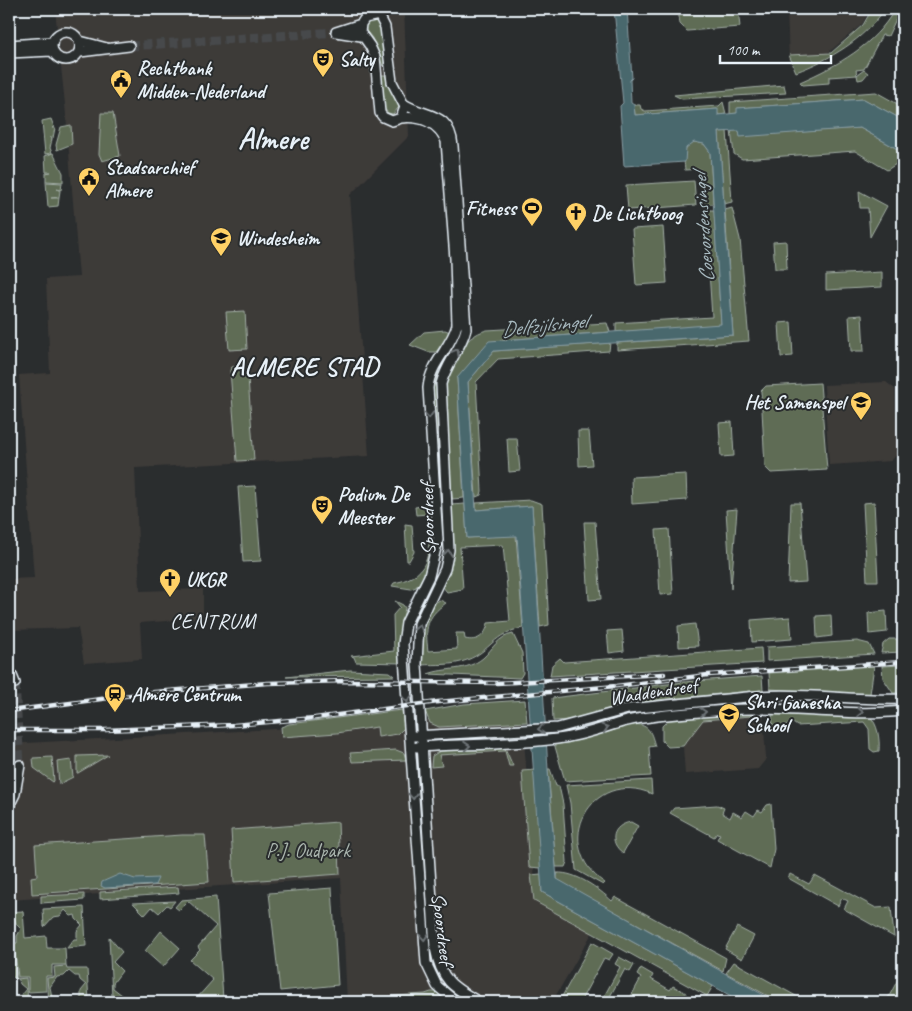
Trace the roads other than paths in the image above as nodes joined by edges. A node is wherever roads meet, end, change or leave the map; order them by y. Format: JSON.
{"nodes":[{"id":1,"x":361,"y":24,"type":"junction"},
{"id":2,"x":361,"y":36,"type":"junction"},
{"id":3,"x":80,"y":41,"type":"junction"},
{"id":4,"x":9,"y":45,"type":"edge"},
{"id":5,"x":129,"y":46,"type":"tunnel mouth"},
{"id":6,"x":52,"y":47,"type":"junction"},
{"id":7,"x":107,"y":48,"type":"junction"},
{"id":8,"x":80,"y":52,"type":"junction"},
{"id":9,"x":9,"y":53,"type":"edge"},
{"id":10,"x":404,"y":104,"type":"junction"},
{"id":11,"x":401,"y":118,"type":"junction"},
{"id":12,"x":440,"y":498,"type":"junction"},
{"id":13,"x":441,"y":513,"type":"junction"},
{"id":14,"x":9,"y":668,"type":"edge"},
{"id":15,"x":15,"y":683,"type":"tunnel mouth"},
{"id":16,"x":903,"y":699,"type":"edge"},
{"id":17,"x":903,"y":711,"type":"edge"},
{"id":18,"x":421,"y":735,"type":"junction"},
{"id":19,"x":409,"y":736,"type":"junction"},
{"id":20,"x":410,"y":747,"type":"junction"},
{"id":21,"x":422,"y":747,"type":"junction"},
{"id":22,"x":20,"y":765,"type":"tunnel mouth"},
{"id":23,"x":9,"y":806,"type":"edge"},
{"id":24,"x":456,"y":1002,"type":"edge"},
{"id":25,"x":478,"y":1002,"type":"edge"}],
"edges":[{"from":1,"to":2,"type":"main road"},
{"from":1,"to":2,"type":"main road"},
{"from":1,"to":10,"type":"main road"},
{"from":2,"to":11,"type":"main road","name":"Spoordreef"},
{"from":3,"to":6,"type":"main road"},
{"from":3,"to":7,"type":"main road"},
{"from":3,"to":8,"type":"main road"},
{"from":4,"to":6,"type":"main road"},
{"from":5,"to":7,"type":"main road"},
{"from":6,"to":8,"type":"main road"},
{"from":6,"to":9,"type":"main road"},
{"from":7,"to":8,"type":"main road"},
{"from":10,"to":11,"type":"main road"},
{"from":12,"to":10,"type":"main road","name":"Spoordreef","one_way":true},
{"from":11,"to":12,"type":"main road","name":"Spoordreef","one_way":true},
{"from":12,"to":13,"type":"main road","name":"Spoordreef"},
{"from":18,"to":13,"type":"main road","name":"Spoordreef","one_way":true},
{"from":13,"to":19,"type":"main road","name":"Spoordreef","one_way":true},
{"from":14,"to":15,"type":"main road"},
{"from":16,"to":18,"type":"main road","name":"Waddendreef","one_way":true},
{"from":21,"to":17,"type":"main road","name":"Waddendreef","one_way":true},
{"from":18,"to":19,"type":"main road","name":"Waddendreef"},
{"from":18,"to":21,"type":"main road","name":"Spoordreef"},
{"from":19,"to":20,"type":"main road","name":"Spoordreef"},
{"from":20,"to":21,"type":"main road","name":"Waddendreef"},
{"from":20,"to":24,"type":"main road","name":"Spoordreef","one_way":true},
{"from":21,"to":25,"type":"main road","name":"Spoordreef"},
{"from":22,"to":23,"type":"main road"}]}
